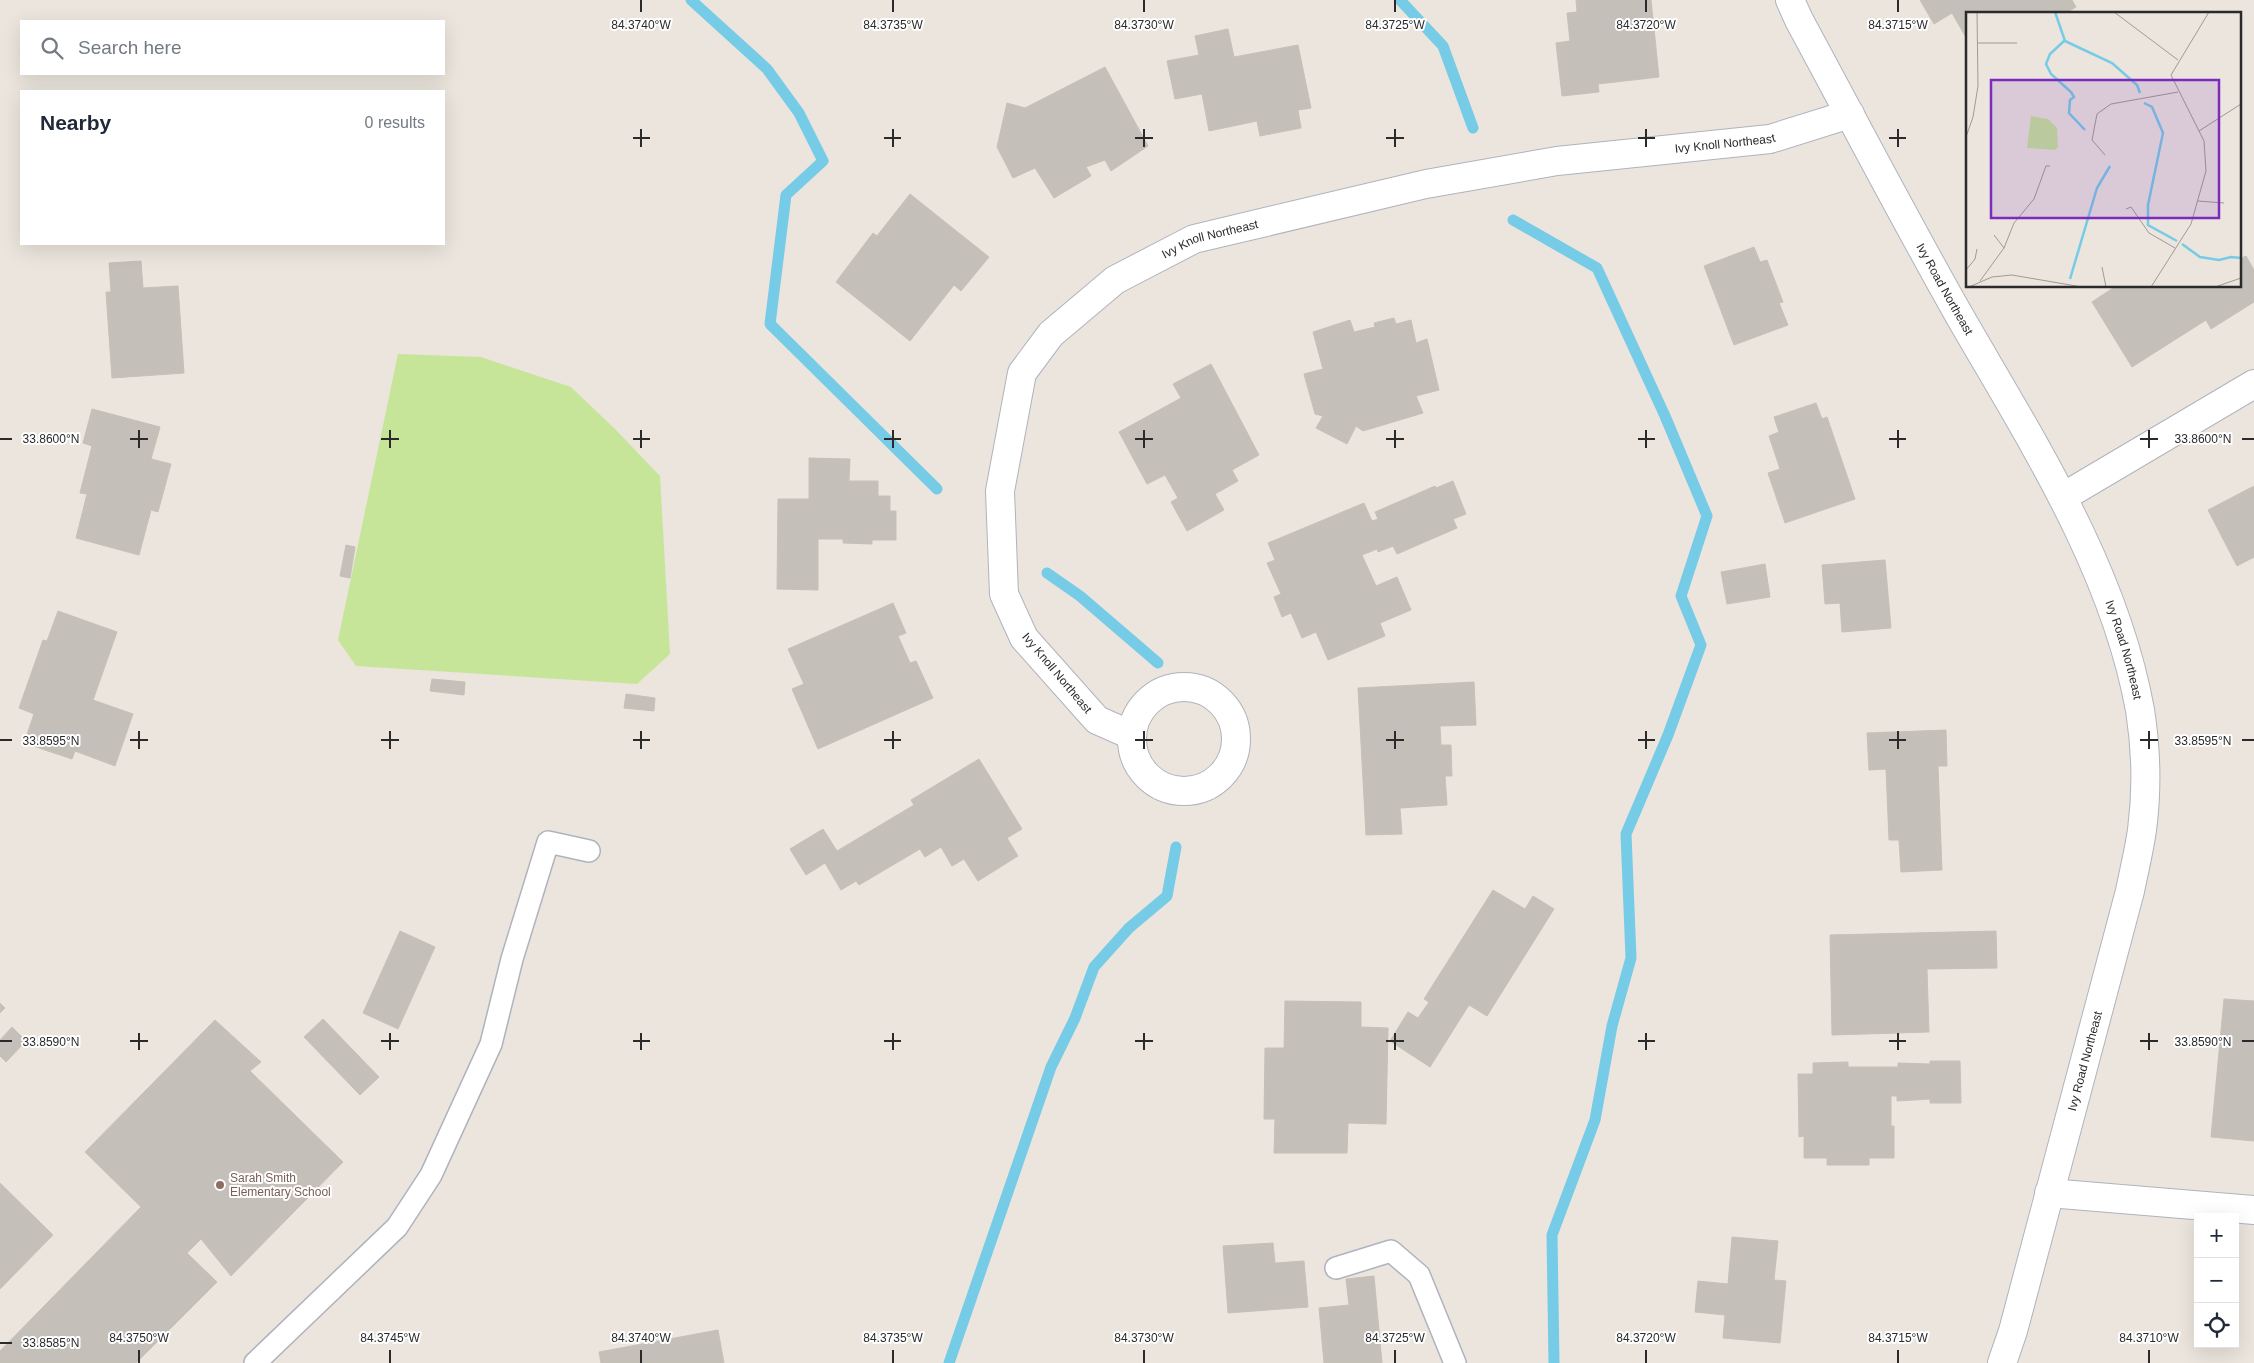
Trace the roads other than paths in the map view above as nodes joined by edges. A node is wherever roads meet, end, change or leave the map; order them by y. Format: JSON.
{"nodes":[{"id":1,"x":1790,"y":0,"type":"edge"},
{"id":2,"x":1850,"y":114,"type":"junction"},
{"id":3,"x":2254,"y":384,"type":"edge"},
{"id":4,"x":2063,"y":497,"type":"junction"},
{"id":5,"x":1131,"y":735,"type":"dead end"},
{"id":6,"x":589,"y":851,"type":"dead end"},
{"id":7,"x":2049,"y":1193,"type":"junction"},
{"id":8,"x":2254,"y":1210,"type":"edge"},
{"id":9,"x":1336,"y":1268,"type":"dead end"},
{"id":10,"x":255,"y":1363,"type":"edge"},
{"id":11,"x":1455,"y":1363,"type":"edge"},
{"id":12,"x":2002,"y":1363,"type":"edge"}],
"edges":[{"from":1,"to":2,"type":"street","name":"Ivy Road Northeast"},
{"from":2,"to":4,"type":"street","name":"Ivy Road Northeast"},
{"from":2,"to":5,"type":"street","name":"Ivy Knoll Northeast"},
{"from":3,"to":4,"type":"street"},
{"from":4,"to":7,"type":"street","name":"Ivy Road Northeast"},
{"from":6,"to":10,"type":"lane"},
{"from":7,"to":8,"type":"street"},
{"from":7,"to":12,"type":"street","name":"Ivy Road Northeast"},
{"from":9,"to":11,"type":"lane"}]}
